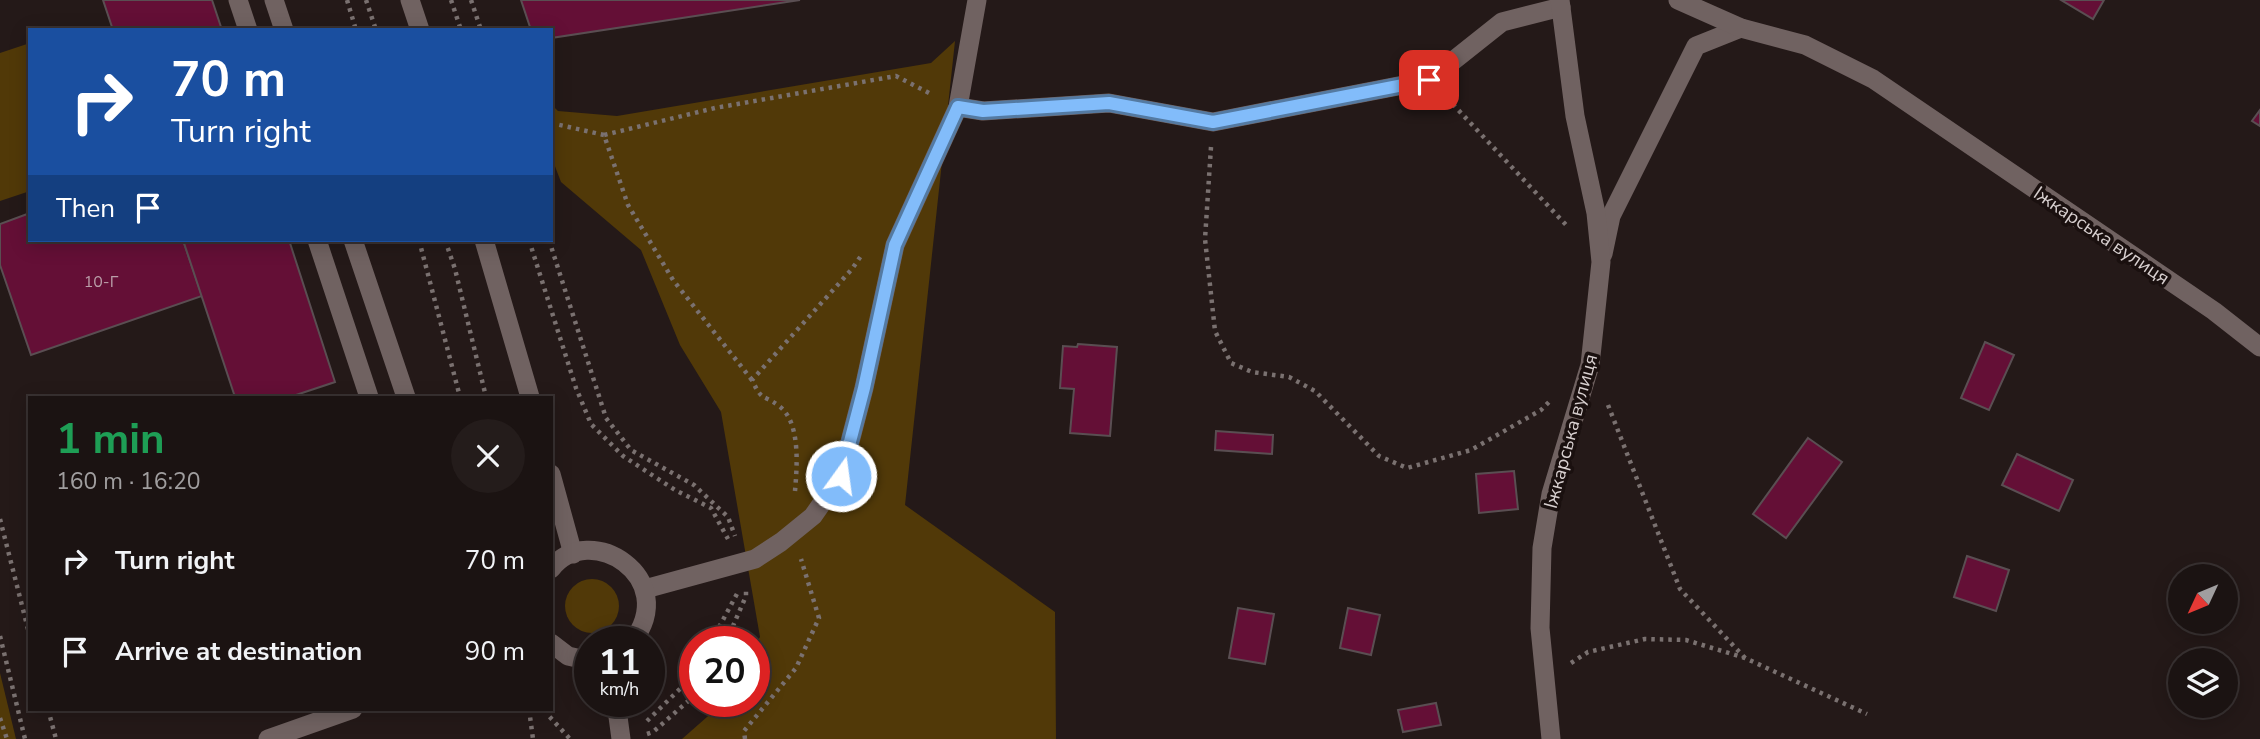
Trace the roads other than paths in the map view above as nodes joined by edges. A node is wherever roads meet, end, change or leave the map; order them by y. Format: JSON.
{"nodes":[{"id":1,"x":238,"y":0,"type":"edge"},
{"id":2,"x":274,"y":0,"type":"edge"},
{"id":3,"x":410,"y":0,"type":"edge"},
{"id":4,"x":977,"y":0,"type":"edge"},
{"id":5,"x":1678,"y":0,"type":"edge"},
{"id":6,"x":1560,"y":4,"type":"edge"},
{"id":7,"x":247,"y":28,"type":"edge"},
{"id":8,"x":283,"y":28,"type":"edge"},
{"id":9,"x":419,"y":28,"type":"edge"},
{"id":10,"x":1741,"y":28,"type":"junction"},
{"id":11,"x":958,"y":107,"type":"junction"},
{"id":12,"x":318,"y":242,"type":"edge"},
{"id":13,"x":355,"y":242,"type":"edge"},
{"id":14,"x":485,"y":242,"type":"edge"},
{"id":15,"x":1601,"y":262,"type":"junction"},
{"id":16,"x":2260,"y":347,"type":"edge"},
{"id":17,"x":369,"y":396,"type":"edge"},
{"id":18,"x":406,"y":396,"type":"edge"},
{"id":19,"x":530,"y":396,"type":"edge"},
{"id":20,"x":553,"y":481,"type":"edge"},
{"id":21,"x":573,"y":554,"type":"junction"},
{"id":22,"x":553,"y":567,"type":"edge"},
{"id":23,"x":645,"y":589,"type":"junction"},
{"id":24,"x":642,"y":626,"type":"edge"},
{"id":25,"x":553,"y":645,"type":"edge"},
{"id":26,"x":574,"y":657,"type":"edge"},
{"id":27,"x":347,"y":711,"type":"edge"},
{"id":28,"x":622,"y":717,"type":"edge"},
{"id":29,"x":630,"y":737,"type":"edge"},
{"id":30,"x":268,"y":739,"type":"edge"},
{"id":31,"x":1552,"y":739,"type":"edge"}],
"edges":[{"from":1,"to":7,"type":"street"},
{"from":2,"to":8,"type":"street"},
{"from":3,"to":9,"type":"street"},
{"from":4,"to":11,"type":"street"},
{"from":5,"to":10,"type":"street","name":"Іжкарська вулиця"},
{"from":6,"to":11,"type":"street"},
{"from":6,"to":15,"type":"street","name":"Іжкарська вулиця"},
{"from":10,"to":15,"type":"street"},
{"from":10,"to":16,"type":"street","name":"Іжкарська вулиця"},
{"from":11,"to":23,"type":"street"},
{"from":12,"to":17,"type":"street"},
{"from":13,"to":18,"type":"street"},
{"from":14,"to":19,"type":"street"},
{"from":15,"to":31,"type":"street","name":"Іжкарська вулиця"},
{"from":20,"to":21,"type":"street"},
{"from":21,"to":22,"type":"street"},
{"from":21,"to":23,"type":"street"},
{"from":23,"to":24,"type":"street"},
{"from":25,"to":26,"type":"street"},
{"from":27,"to":30,"type":"street"},
{"from":28,"to":29,"type":"street"}]}
